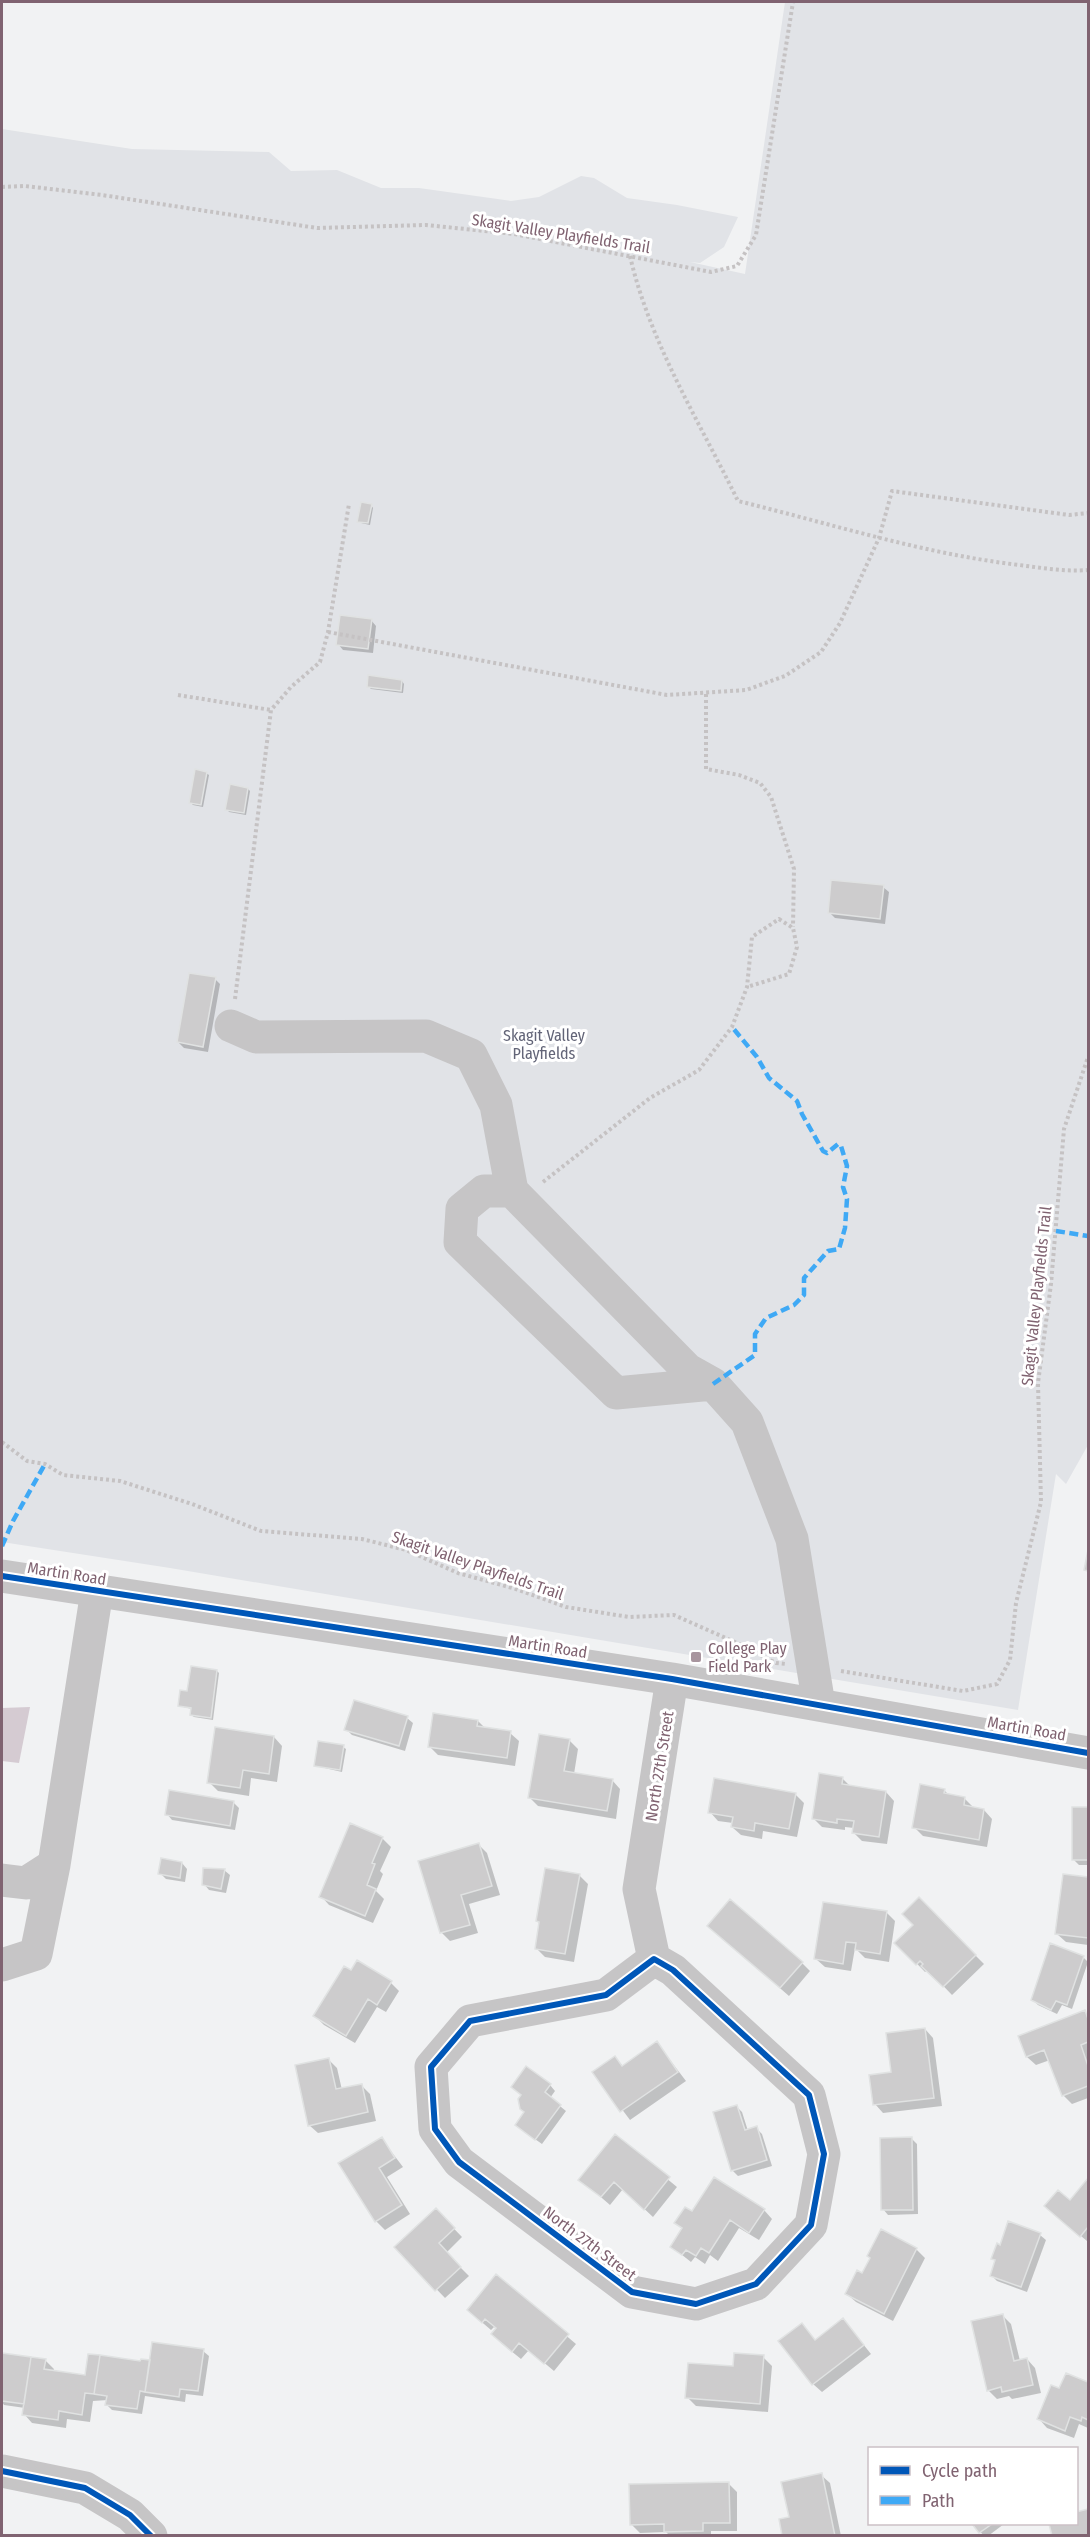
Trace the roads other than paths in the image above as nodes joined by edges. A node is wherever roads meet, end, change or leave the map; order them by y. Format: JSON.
{"nodes":[{"id":1,"x":231,"y":1026,"type":"road end"},
{"id":2,"x":506,"y":1194,"type":"junction"},
{"id":3,"x":713,"y":1384,"type":"junction"},
{"id":4,"x":2,"y":1576,"type":"edge"},
{"id":5,"x":98,"y":1591,"type":"junction"},
{"id":6,"x":672,"y":1679,"type":"junction"},
{"id":7,"x":819,"y":1705,"type":"junction"},
{"id":8,"x":1089,"y":1753,"type":"edge"},
{"id":9,"x":54,"y":1865,"type":"junction"},
{"id":10,"x":2,"y":1880,"type":"edge"},
{"id":11,"x":654,"y":1959,"type":"junction"},
{"id":12,"x":3,"y":1964,"type":"edge"},
{"id":13,"x":2,"y":2471,"type":"edge"},
{"id":14,"x":151,"y":2535,"type":"edge"}],
"edges":[{"from":1,"to":2,"type":"street"},
{"from":2,"to":3,"type":"street"},
{"from":2,"to":3,"type":"street"},
{"from":3,"to":7,"type":"street"},
{"from":4,"to":5,"type":"street","name":"Martin Road"},
{"from":5,"to":6,"type":"street","name":"Martin Road"},
{"from":5,"to":9,"type":"street"},
{"from":6,"to":7,"type":"street","name":"Martin Road"},
{"from":6,"to":11,"type":"street","name":"North 27th Street"},
{"from":7,"to":8,"type":"street","name":"Martin Road"},
{"from":9,"to":10,"type":"street"},
{"from":9,"to":12,"type":"street"},
{"from":11,"to":11,"type":"street","name":"North 27th Street"},
{"from":13,"to":14,"type":"street"}]}
